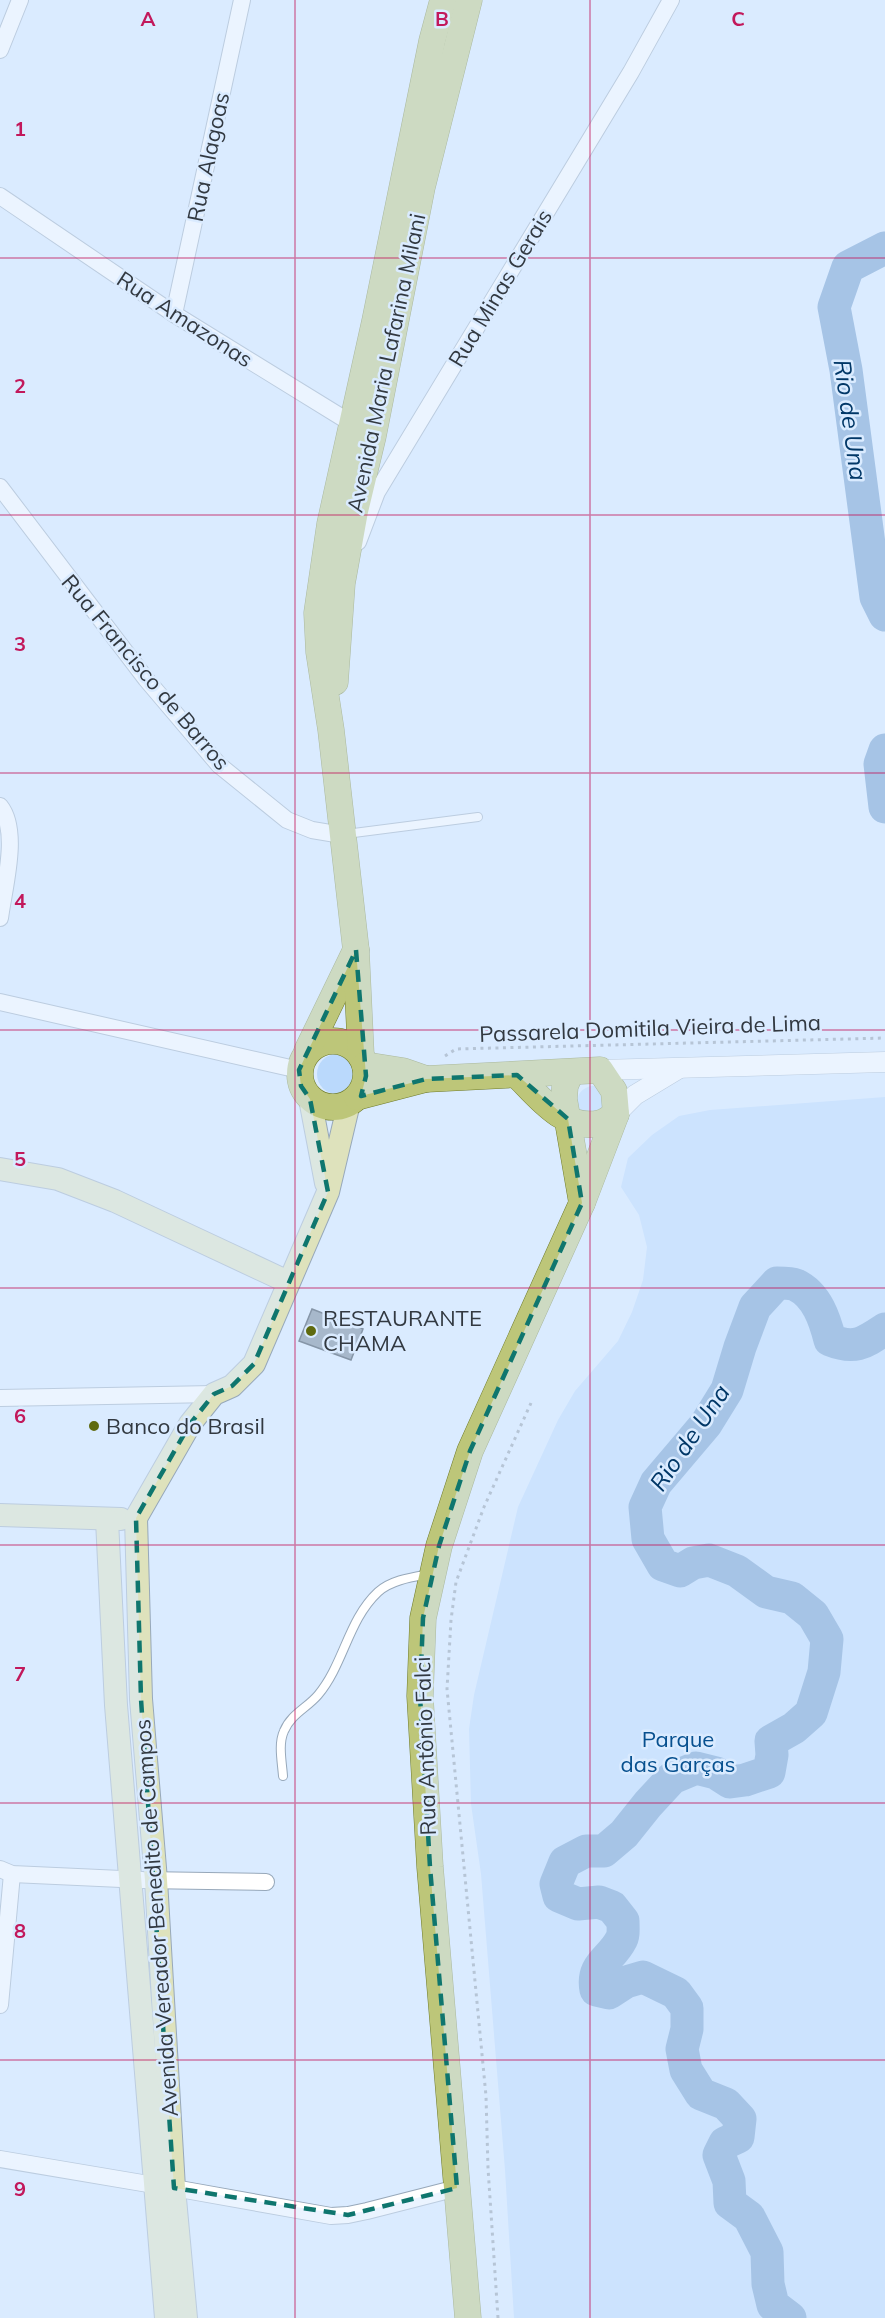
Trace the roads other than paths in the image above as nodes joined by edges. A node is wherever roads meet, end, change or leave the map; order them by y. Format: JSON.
{"nodes":[{"id":1,"x":20,"y":0,"type":"edge"},
{"id":2,"x":242,"y":0,"type":"edge"},
{"id":3,"x":442,"y":0,"type":"edge"},
{"id":4,"x":469,"y":0,"type":"edge"},
{"id":5,"x":671,"y":0,"type":"edge"},
{"id":6,"x":432,"y":41,"type":"junction"},
{"id":7,"x":458,"y":48,"type":"junction"},
{"id":8,"x":0,"y":50,"type":"edge"},
{"id":9,"x":0,"y":195,"type":"edge"},
{"id":10,"x":174,"y":314,"type":"junction"},
{"id":11,"x":363,"y":430,"type":"junction"},
{"id":12,"x":0,"y":487,"type":"edge"},
{"id":13,"x":377,"y":492,"type":"junction"},
{"id":14,"x":355,"y":510,"type":"junction"},
{"id":15,"x":330,"y":524,"type":"junction"},
{"id":16,"x":342,"y":583,"type":"junction"},
{"id":17,"x":331,"y":730,"type":"junction"},
{"id":18,"x":0,"y":806,"type":"edge"},
{"id":19,"x":478,"y":817,"type":"dead end"},
{"id":20,"x":342,"y":835,"type":"junction"},
{"id":21,"x":0,"y":918,"type":"edge"},
{"id":22,"x":356,"y":950,"type":"junction"},
{"id":23,"x":0,"y":1002,"type":"edge"},
{"id":24,"x":303,"y":1060,"type":"junction"},
{"id":25,"x":363,"y":1060,"type":"junction"},
{"id":26,"x":885,"y":1062,"type":"edge"},
{"id":27,"x":683,"y":1066,"type":"junction"},
{"id":28,"x":600,"y":1070,"type":"junction"},
{"id":29,"x":571,"y":1072,"type":"junction"},
{"id":30,"x":517,"y":1075,"type":"junction"},
{"id":31,"x":429,"y":1079,"type":"junction"},
{"id":32,"x":310,"y":1100,"type":"junction"},
{"id":33,"x":353,"y":1100,"type":"junction"},
{"id":34,"x":616,"y":1114,"type":"junction"},
{"id":35,"x":568,"y":1119,"type":"junction"},
{"id":36,"x":0,"y":1169,"type":"edge"},
{"id":37,"x":328,"y":1192,"type":"junction"},
{"id":38,"x":582,"y":1203,"type":"junction"},
{"id":39,"x":288,"y":1282,"type":"junction"},
{"id":40,"x":214,"y":1394,"type":"junction"},
{"id":41,"x":0,"y":1398,"type":"edge"},
{"id":42,"x":0,"y":1515,"type":"edge"},
{"id":43,"x":136,"y":1518,"type":"junction"},
{"id":44,"x":106,"y":1520,"type":"junction"},
{"id":45,"x":433,"y":1573,"type":"junction"},
{"id":46,"x":141,"y":1699,"type":"junction"},
{"id":47,"x":116,"y":1705,"type":"junction"},
{"id":48,"x":283,"y":1776,"type":"dead end"},
{"id":49,"x":6,"y":1872,"type":"edge"},
{"id":50,"x":130,"y":1880,"type":"junction"},
{"id":51,"x":156,"y":1880,"type":"junction"},
{"id":52,"x":266,"y":1882,"type":"dead end"},
{"id":53,"x":1,"y":1994,"type":"edge"},
{"id":54,"x":0,"y":2159,"type":"edge"},
{"id":55,"x":164,"y":2186,"type":"junction"},
{"id":56,"x":457,"y":2188,"type":"junction"},
{"id":57,"x":166,"y":2318,"type":"edge"},
{"id":58,"x":186,"y":2318,"type":"edge"},
{"id":59,"x":468,"y":2318,"type":"edge"}],
"edges":[{"from":1,"to":8,"type":"street"},
{"from":2,"to":10,"type":"street","name":"Rua Alagoas"},
{"from":3,"to":6,"type":"main road","name":"Avenida Maria Lafarina Milani"},
{"from":4,"to":7,"type":"main road","name":"Avenida Maria Lafarina Milani"},
{"from":5,"to":13,"type":"street","name":"Rua Minas Gerais"},
{"from":6,"to":7,"type":"main road"},
{"from":6,"to":11,"type":"main road","name":"Avenida Maria Lafarina Milani"},
{"from":7,"to":11,"type":"main road","name":"Avenida Maria Lafarina Milani"},
{"from":9,"to":10,"type":"street","name":"Rua Amazonas"},
{"from":10,"to":11,"type":"street","name":"Rua Amazonas"},
{"from":11,"to":14,"type":"main road","name":"Avenida Maria Lafarina Milani"},
{"from":11,"to":15,"type":"main road","name":"Avenida Maria Lafarina Milani"},
{"from":12,"to":20,"type":"street","name":"Rua Francisco de Barros"},
{"from":13,"to":14,"type":"street"},
{"from":13,"to":16,"type":"street","name":"Rua Minas Gerais"},
{"from":14,"to":15,"type":"street"},
{"from":14,"to":16,"type":"main road","name":"Avenida Maria Lafarina Milani"},
{"from":15,"to":17,"type":"main road","name":"Avenida Maria Lafarina Milani"},
{"from":16,"to":17,"type":"main road","name":"Avenida Maria Lafarina Milani"},
{"from":17,"to":20,"type":"main road","name":"Avenida Maria Lafarina Milani"},
{"from":18,"to":21,"type":"street"},
{"from":19,"to":20,"type":"lane"},
{"from":20,"to":22,"type":"main road"},
{"from":22,"to":24,"type":"main road"},
{"from":22,"to":25,"type":"main road"},
{"from":23,"to":24,"type":"street"},
{"from":24,"to":25,"type":"main road"},
{"from":24,"to":32,"type":"main road"},
{"from":25,"to":31,"type":"main road"},
{"from":25,"to":33,"type":"main road"},
{"from":26,"to":27,"type":"street"},
{"from":27,"to":28,"type":"street"},
{"from":27,"to":34,"type":"street"},
{"from":28,"to":29,"type":"main road"},
{"from":28,"to":34,"type":"main road"},
{"from":29,"to":30,"type":"main road"},
{"from":29,"to":35,"type":"main road"},
{"from":30,"to":31,"type":"main road"},
{"from":30,"to":35,"type":"main road"},
{"from":31,"to":33,"type":"main road"},
{"from":32,"to":33,"type":"main road"},
{"from":32,"to":37,"type":"main road"},
{"from":33,"to":37,"type":"main road"},
{"from":34,"to":35,"type":"main road"},
{"from":34,"to":38,"type":"main road","name":"Rua Antônio Falci"},
{"from":35,"to":38,"type":"main road"},
{"from":36,"to":39,"type":"main road"},
{"from":37,"to":39,"type":"main road"},
{"from":38,"to":45,"type":"main road","name":"Rua Antônio Falci"},
{"from":39,"to":40,"type":"main road"},
{"from":40,"to":41,"type":"street"},
{"from":40,"to":43,"type":"main road"},
{"from":42,"to":44,"type":"main road"},
{"from":43,"to":44,"type":"main road"},
{"from":43,"to":46,"type":"main road","name":"Avenida Vereador Benedito de Campos"},
{"from":44,"to":47,"type":"main road","name":"Avenida Vereador Benedito de Campos"},
{"from":45,"to":48,"type":"lane"},
{"from":45,"to":56,"type":"main road","name":"Rua Antônio Falci"},
{"from":46,"to":47,"type":"main road"},
{"from":46,"to":51,"type":"main road","name":"Avenida Vereador Benedito de Campos"},
{"from":47,"to":50,"type":"main road","name":"Avenida Vereador Benedito de Campos"},
{"from":49,"to":50,"type":"street"},
{"from":49,"to":53,"type":"street"},
{"from":50,"to":51,"type":"street"},
{"from":50,"to":55,"type":"main road","name":"Avenida Vereador Benedito de Campos"},
{"from":51,"to":52,"type":"street"},
{"from":51,"to":55,"type":"main road","name":"Avenida Vereador Benedito de Campos"},
{"from":54,"to":55,"type":"street"},
{"from":55,"to":56,"type":"street"},
{"from":55,"to":57,"type":"main road","name":"Avenida Vereador Benedito de Campos"},
{"from":55,"to":58,"type":"main road","name":"Avenida Vereador Benedito de Campos"},
{"from":56,"to":59,"type":"main road","name":"Rua Antônio Falci"}]}
